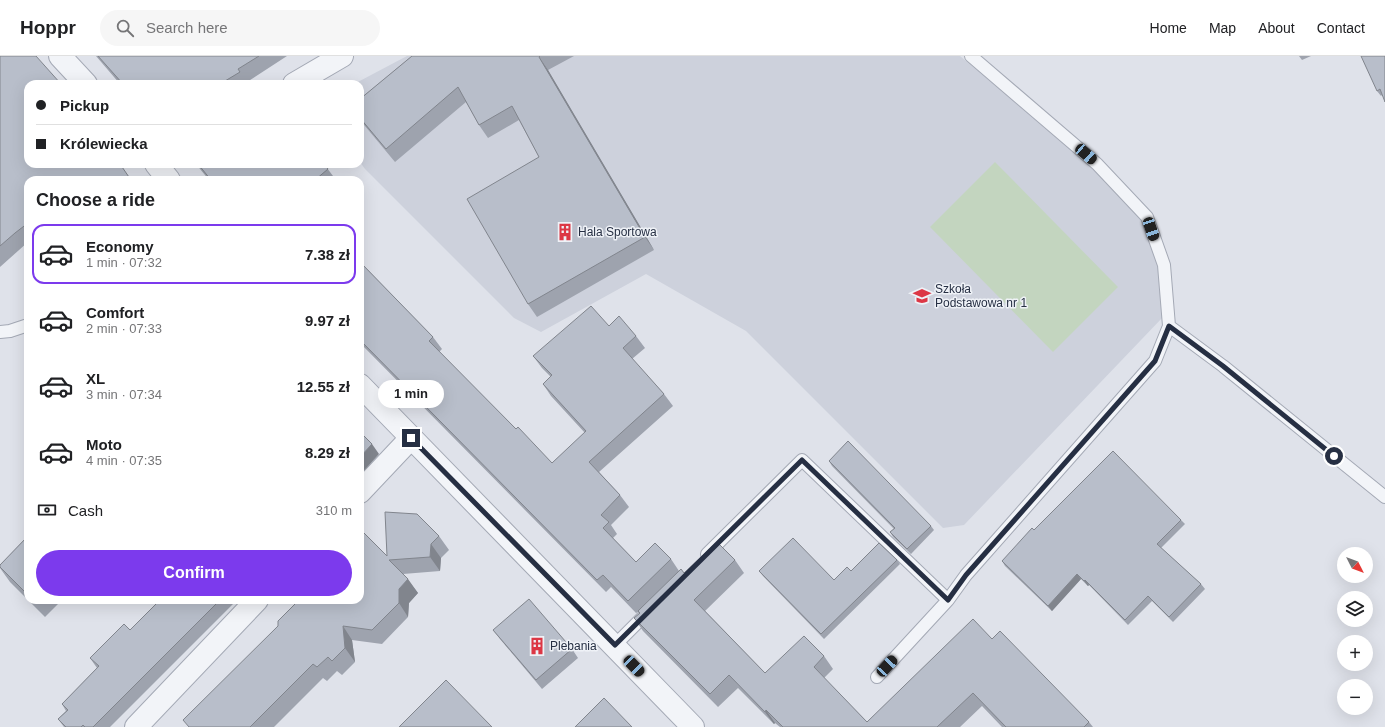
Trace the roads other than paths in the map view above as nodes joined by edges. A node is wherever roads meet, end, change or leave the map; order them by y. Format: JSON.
{"nodes":[{"id":1,"x":60,"y":56,"type":"edge"},
{"id":2,"x":342,"y":56,"type":"edge"},
{"id":3,"x":971,"y":56,"type":"edge"},
{"id":4,"x":82,"y":80,"type":"edge"},
{"id":5,"x":301,"y":80,"type":"edge"},
{"id":6,"x":159,"y":168,"type":"edge"},
{"id":7,"x":166,"y":176,"type":"edge"},
{"id":8,"x":24,"y":326,"type":"edge"},
{"id":9,"x":1169,"y":326,"type":"junction"},
{"id":10,"x":0,"y":332,"type":"edge"},
{"id":11,"x":364,"y":389,"type":"edge"},
{"id":12,"x":411,"y":438,"type":"junction"},
{"id":13,"x":364,"y":488,"type":"edge"},
{"id":14,"x":1385,"y":497,"type":"edge"},
{"id":15,"x":697,"y":564,"type":"edge"},
{"id":16,"x":948,"y":600,"type":"junction"},
{"id":17,"x":658,"y":602,"type":"edge"},
{"id":18,"x":253,"y":604,"type":"edge"},
{"id":19,"x":615,"y":645,"type":"junction"},
{"id":20,"x":877,"y":677,"type":"dead end"},
{"id":21,"x":136,"y":727,"type":"edge"},
{"id":22,"x":693,"y":727,"type":"edge"}],
"edges":[{"from":1,"to":4,"type":"street"},
{"from":2,"to":5,"type":"street"},
{"from":3,"to":9,"type":"lane"},
{"from":6,"to":7,"type":"street"},
{"from":8,"to":10,"type":"lane"},
{"from":9,"to":14,"type":"lane"},
{"from":9,"to":16,"type":"lane"},
{"from":11,"to":12,"type":"street"},
{"from":12,"to":13,"type":"street"},
{"from":12,"to":19,"type":"street"},
{"from":15,"to":16,"type":"lane"},
{"from":16,"to":20,"type":"lane"},
{"from":17,"to":19,"type":"lane"},
{"from":18,"to":21,"type":"street"},
{"from":19,"to":22,"type":"street"}]}
